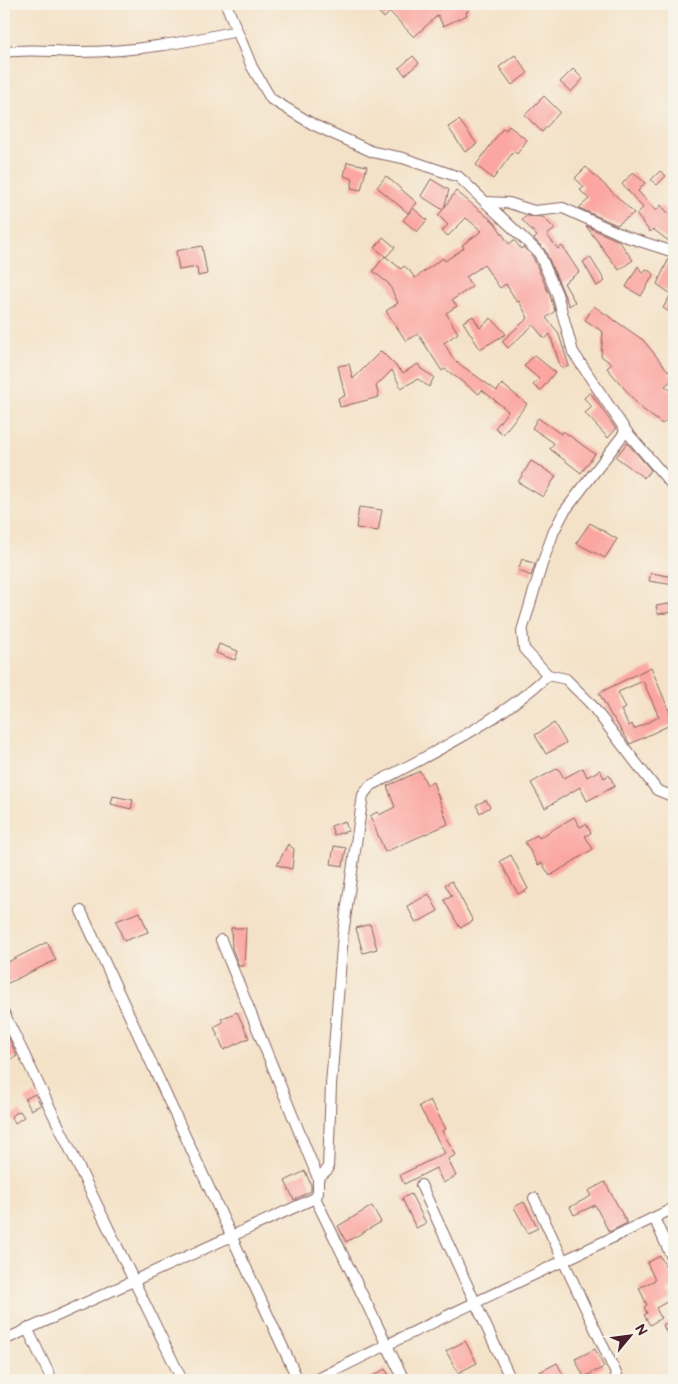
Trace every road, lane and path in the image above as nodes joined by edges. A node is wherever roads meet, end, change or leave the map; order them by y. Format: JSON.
{"nodes":[{"id":1,"x":226,"y":4,"type":"edge"},
{"id":2,"x":237,"y":31,"type":"junction"},
{"id":3,"x":4,"y":52,"type":"edge"},
{"id":4,"x":485,"y":202,"type":"junction"},
{"id":5,"x":674,"y":252,"type":"edge"},
{"id":6,"x":626,"y":431,"type":"junction"},
{"id":7,"x":674,"y":487,"type":"edge"},
{"id":8,"x":548,"y":675,"type":"junction"},
{"id":9,"x":674,"y":797,"type":"edge"},
{"id":10,"x":81,"y":911,"type":"dead end"},
{"id":11,"x":221,"y":940,"type":"dead end"},
{"id":12,"x":4,"y":1013,"type":"edge"},
{"id":13,"x":318,"y":1178,"type":"junction"},
{"id":14,"x":421,"y":1186,"type":"dead end"},
{"id":15,"x":316,"y":1198,"type":"junction"},
{"id":16,"x":534,"y":1198,"type":"dead end"},
{"id":17,"x":674,"y":1208,"type":"edge"},
{"id":18,"x":654,"y":1218,"type":"junction"},
{"id":19,"x":231,"y":1236,"type":"junction"},
{"id":20,"x":674,"y":1262,"type":"edge"},
{"id":21,"x":562,"y":1263,"type":"junction"},
{"id":22,"x":134,"y":1279,"type":"junction"},
{"id":23,"x":473,"y":1302,"type":"junction"},
{"id":24,"x":27,"y":1328,"type":"junction"},
{"id":25,"x":4,"y":1340,"type":"edge"},
{"id":26,"x":387,"y":1344,"type":"junction"},
{"id":27,"x":52,"y":1380,"type":"edge"},
{"id":28,"x":182,"y":1380,"type":"edge"},
{"id":29,"x":298,"y":1380,"type":"edge"},
{"id":30,"x":316,"y":1380,"type":"edge"},
{"id":31,"x":404,"y":1380,"type":"edge"},
{"id":32,"x":511,"y":1380,"type":"edge"},
{"id":33,"x":619,"y":1380,"type":"edge"}],
"edges":[{"from":1,"to":2,"type":"street"},
{"from":2,"to":3,"type":"street"},
{"from":2,"to":4,"type":"street"},
{"from":4,"to":5,"type":"street"},
{"from":4,"to":6,"type":"street"},
{"from":6,"to":7,"type":"street"},
{"from":6,"to":8,"type":"street"},
{"from":8,"to":9,"type":"street"},
{"from":8,"to":13,"type":"street"},
{"from":10,"to":19,"type":"street"},
{"from":11,"to":13,"type":"street"},
{"from":12,"to":22,"type":"street"},
{"from":13,"to":15,"type":"street"},
{"from":14,"to":23,"type":"street"},
{"from":15,"to":19,"type":"street"},
{"from":15,"to":26,"type":"street"},
{"from":16,"to":21,"type":"street"},
{"from":17,"to":18,"type":"street"},
{"from":18,"to":20,"type":"street"},
{"from":18,"to":21,"type":"street"},
{"from":19,"to":22,"type":"street"},
{"from":19,"to":29,"type":"street"},
{"from":21,"to":23,"type":"street"},
{"from":21,"to":33,"type":"street"},
{"from":22,"to":24,"type":"street"},
{"from":22,"to":28,"type":"street"},
{"from":23,"to":26,"type":"street"},
{"from":23,"to":32,"type":"street"},
{"from":24,"to":25,"type":"street"},
{"from":24,"to":27,"type":"street"},
{"from":26,"to":30,"type":"street"},
{"from":26,"to":31,"type":"street"}]}
